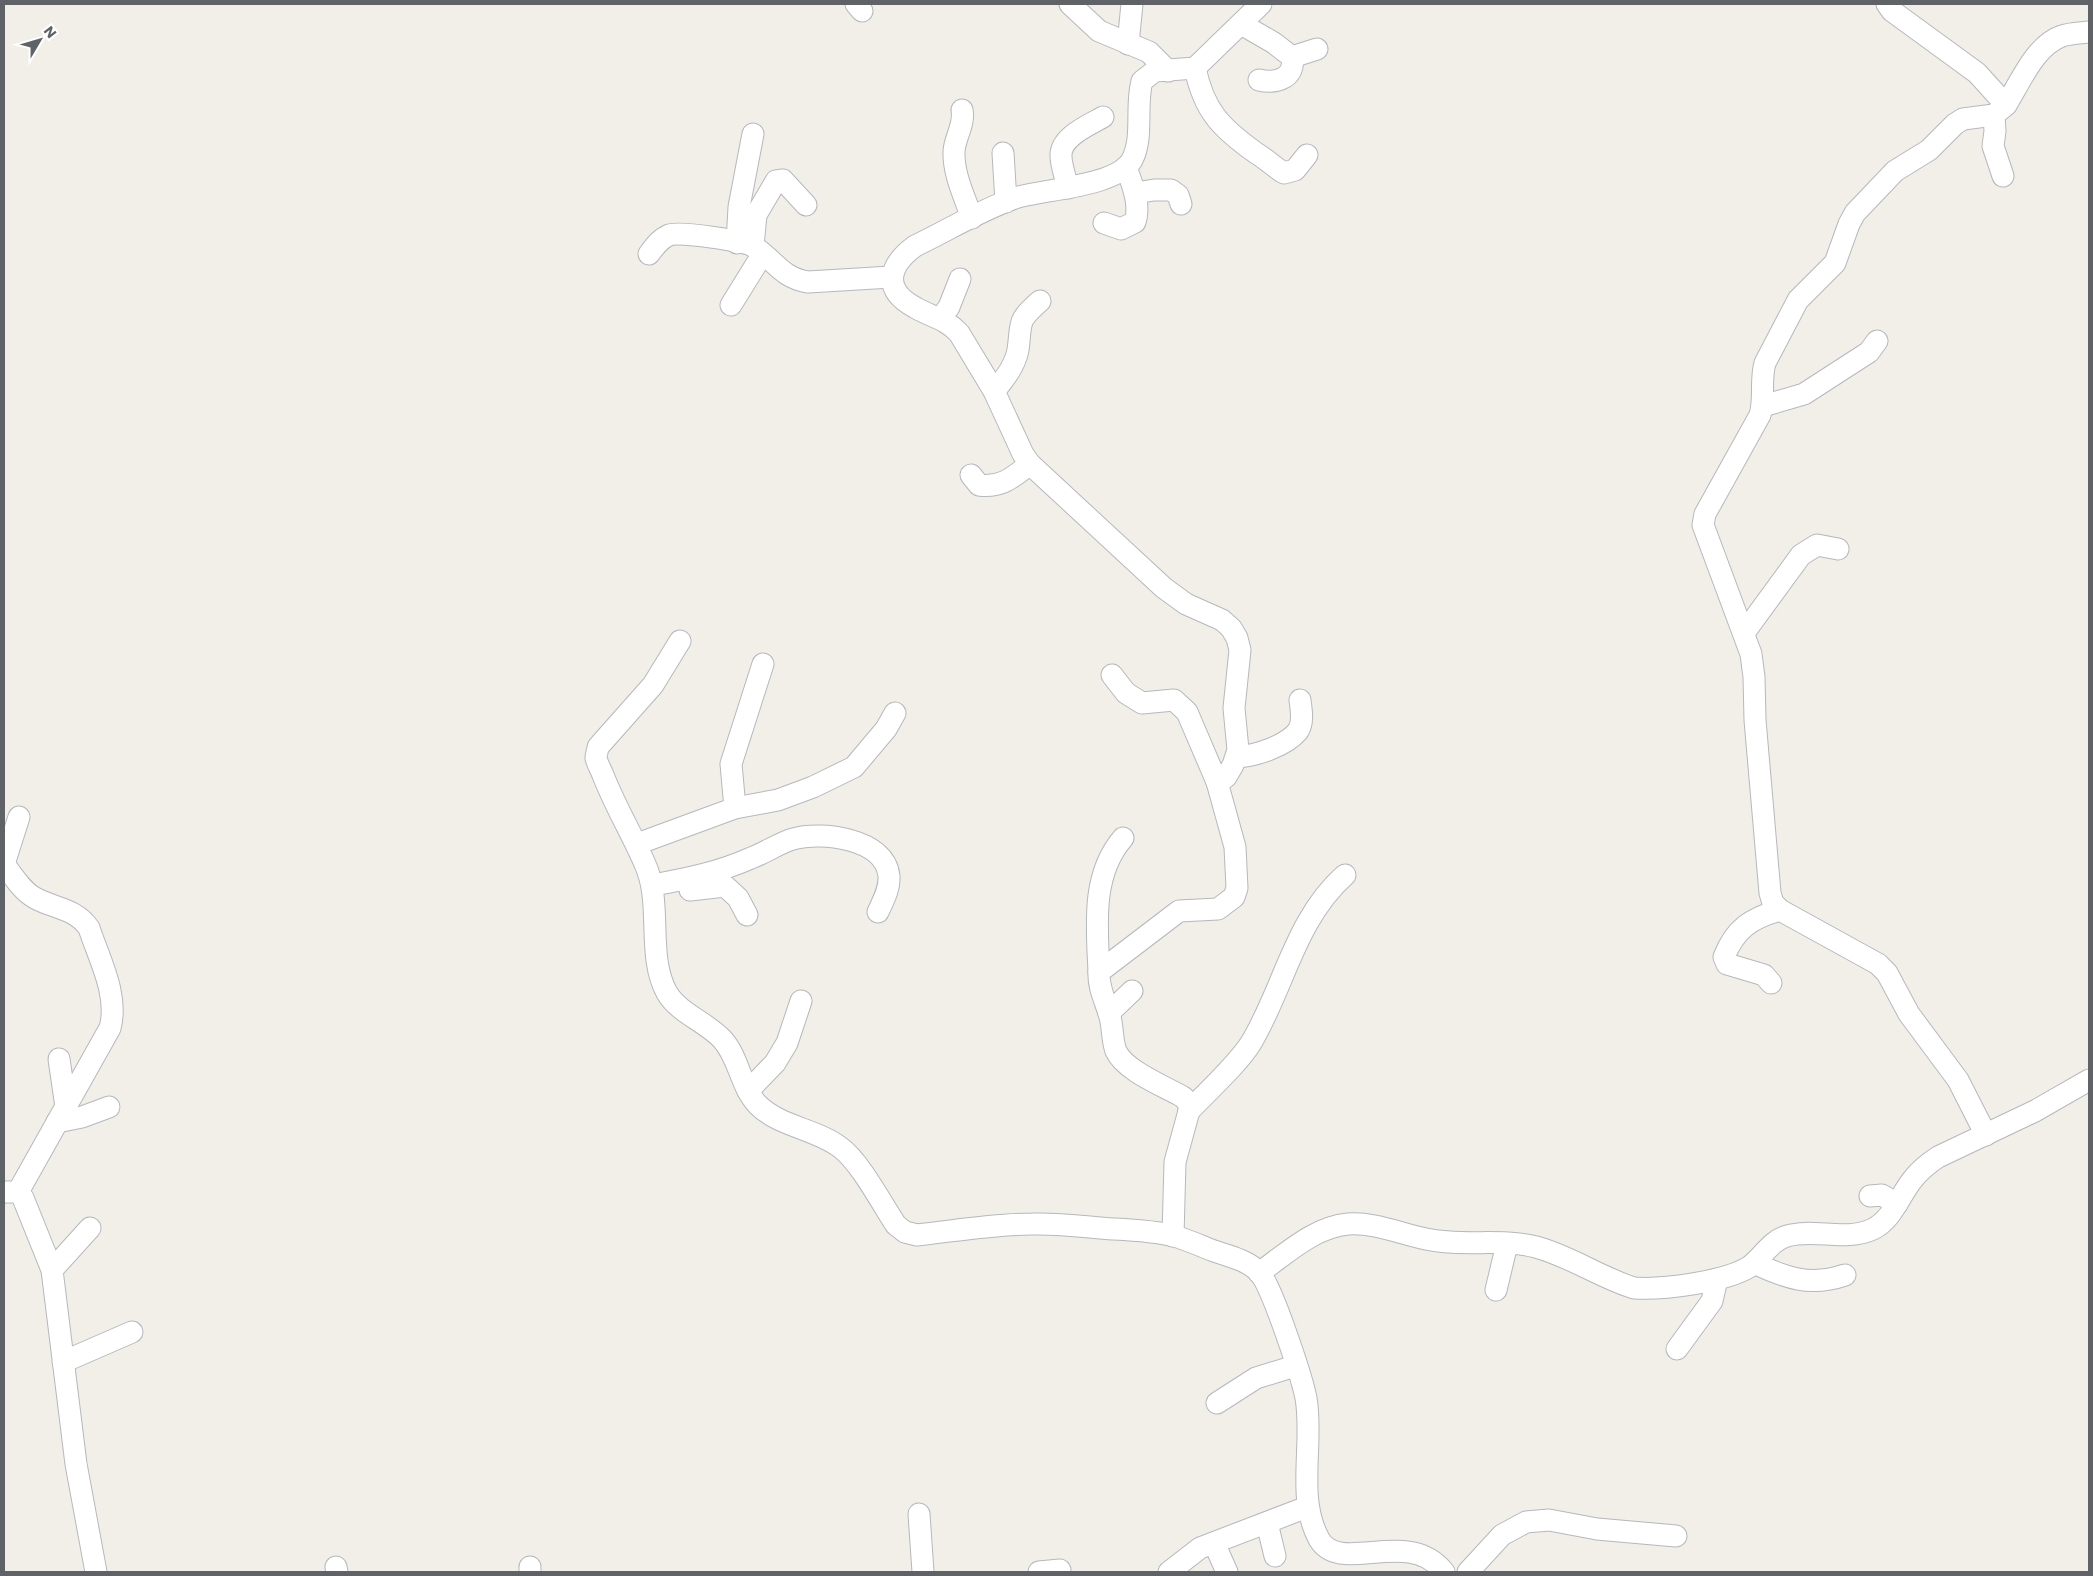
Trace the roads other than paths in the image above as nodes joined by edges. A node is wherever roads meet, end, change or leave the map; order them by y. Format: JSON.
{"nodes":[{"id":1,"x":1070,"y":4,"type":"edge"},
{"id":2,"x":1132,"y":4,"type":"edge"},
{"id":3,"x":1261,"y":4,"type":"edge"},
{"id":4,"x":1887,"y":4,"type":"edge"},
{"id":5,"x":1241,"y":24,"type":"junction"},
{"id":6,"x":2089,"y":32,"type":"edge"},
{"id":7,"x":1128,"y":44,"type":"junction"},
{"id":8,"x":1317,"y":49,"type":"dead end"},
{"id":9,"x":1292,"y":57,"type":"junction"},
{"id":10,"x":1195,"y":68,"type":"junction"},
{"id":11,"x":1168,"y":71,"type":"junction"},
{"id":12,"x":1259,"y":80,"type":"dead end"},
{"id":13,"x":962,"y":110,"type":"dead end"},
{"id":14,"x":2000,"y":110,"type":"junction"},
{"id":15,"x":1103,"y":117,"type":"dead end"},
{"id":16,"x":753,"y":134,"type":"dead end"},
{"id":17,"x":1003,"y":154,"type":"dead end"},
{"id":18,"x":1307,"y":155,"type":"dead end"},
{"id":19,"x":1126,"y":167,"type":"junction"},
{"id":20,"x":2003,"y":176,"type":"dead end"},
{"id":21,"x":1068,"y":188,"type":"junction"},
{"id":22,"x":1135,"y":193,"type":"junction"},
{"id":23,"x":1006,"y":202,"type":"junction"},
{"id":24,"x":1181,"y":204,"type":"dead end"},
{"id":25,"x":806,"y":205,"type":"dead end"},
{"id":26,"x":972,"y":218,"type":"junction"},
{"id":27,"x":1104,"y":223,"type":"dead end"},
{"id":28,"x":751,"y":248,"type":"junction"},
{"id":29,"x":650,"y":254,"type":"dead end"},
{"id":30,"x":891,"y":277,"type":"junction"},
{"id":31,"x":960,"y":279,"type":"dead end"},
{"id":32,"x":1040,"y":302,"type":"dead end"},
{"id":33,"x":731,"y":305,"type":"dead end"},
{"id":34,"x":941,"y":318,"type":"junction"},
{"id":35,"x":1877,"y":341,"type":"dead end"},
{"id":36,"x":994,"y":391,"type":"junction"},
{"id":37,"x":1763,"y":406,"type":"junction"},
{"id":38,"x":1030,"y":464,"type":"junction"},
{"id":39,"x":972,"y":475,"type":"dead end"},
{"id":40,"x":1838,"y":549,"type":"dead end"},
{"id":41,"x":1744,"y":633,"type":"junction"},
{"id":42,"x":680,"y":640,"type":"dead end"},
{"id":43,"x":763,"y":664,"type":"dead end"},
{"id":44,"x":1112,"y":675,"type":"dead end"},
{"id":45,"x":1300,"y":700,"type":"dead end"},
{"id":46,"x":895,"y":713,"type":"dead end"},
{"id":47,"x":1237,"y":757,"type":"junction"},
{"id":48,"x":1217,"y":782,"type":"junction"},
{"id":49,"x":735,"y":808,"type":"junction"},
{"id":50,"x":18,"y":817,"type":"dead end"},
{"id":51,"x":1123,"y":838,"type":"dead end"},
{"id":52,"x":637,"y":844,"type":"junction"},
{"id":53,"x":4,"y":864,"type":"edge"},
{"id":54,"x":1345,"y":875,"type":"dead end"},
{"id":55,"x":653,"y":893,"type":"junction"},
{"id":56,"x":1780,"y":910,"type":"junction"},
{"id":57,"x":878,"y":912,"type":"dead end"},
{"id":58,"x":747,"y":915,"type":"dead end"},
{"id":59,"x":1099,"y":972,"type":"junction"},
{"id":60,"x":1771,"y":983,"type":"dead end"},
{"id":61,"x":1132,"y":992,"type":"dead end"},
{"id":62,"x":801,"y":1001,"type":"dead end"},
{"id":63,"x":1109,"y":1013,"type":"junction"},
{"id":64,"x":59,"y":1059,"type":"dead end"},
{"id":65,"x":2089,"y":1080,"type":"edge"},
{"id":66,"x":748,"y":1091,"type":"junction"},
{"id":67,"x":108,"y":1106,"type":"dead end"},
{"id":68,"x":1190,"y":1111,"type":"junction"},
{"id":69,"x":61,"y":1115,"type":"junction"},
{"id":70,"x":1986,"y":1134,"type":"junction"},
{"id":71,"x":11,"y":1192,"type":"edge"},
{"id":72,"x":1870,"y":1196,"type":"dead end"},
{"id":73,"x":1897,"y":1204,"type":"junction"},
{"id":74,"x":90,"y":1228,"type":"dead end"},
{"id":75,"x":1173,"y":1236,"type":"junction"},
{"id":76,"x":1507,"y":1244,"type":"junction"},
{"id":77,"x":1754,"y":1263,"type":"junction"},
{"id":78,"x":52,"y":1270,"type":"junction"},
{"id":79,"x":1259,"y":1272,"type":"junction"},
{"id":80,"x":1845,"y":1275,"type":"dead end"},
{"id":81,"x":1717,"y":1279,"type":"junction"},
{"id":82,"x":1496,"y":1290,"type":"dead end"},
{"id":83,"x":132,"y":1332,"type":"dead end"},
{"id":84,"x":1677,"y":1349,"type":"dead end"},
{"id":85,"x":63,"y":1362,"type":"junction"},
{"id":86,"x":1295,"y":1366,"type":"junction"},
{"id":87,"x":1217,"y":1403,"type":"dead end"},
{"id":88,"x":1307,"y":1507,"type":"junction"},
{"id":89,"x":919,"y":1514,"type":"dead end"},
{"id":90,"x":1267,"y":1523,"type":"junction"},
{"id":91,"x":1676,"y":1536,"type":"dead end"},
{"id":92,"x":1214,"y":1543,"type":"junction"},
{"id":93,"x":1274,"y":1556,"type":"dead end"},
{"id":94,"x":96,"y":1572,"type":"edge"},
{"id":95,"x":923,"y":1572,"type":"edge"},
{"id":96,"x":1169,"y":1572,"type":"edge"},
{"id":97,"x":1227,"y":1572,"type":"edge"},
{"id":98,"x":1444,"y":1572,"type":"edge"},
{"id":99,"x":1468,"y":1572,"type":"edge"}],
"edges":[{"from":1,"to":7,"type":"street"},
{"from":2,"to":7,"type":"street"},
{"from":3,"to":5,"type":"street"},
{"from":4,"to":14,"type":"street"},
{"from":5,"to":9,"type":"street"},
{"from":5,"to":10,"type":"street"},
{"from":6,"to":14,"type":"street"},
{"from":7,"to":11,"type":"street"},
{"from":8,"to":9,"type":"street"},
{"from":9,"to":12,"type":"street"},
{"from":10,"to":11,"type":"street"},
{"from":10,"to":18,"type":"street"},
{"from":11,"to":19,"type":"street"},
{"from":13,"to":26,"type":"street"},
{"from":14,"to":20,"type":"street"},
{"from":14,"to":37,"type":"street"},
{"from":15,"to":21,"type":"street"},
{"from":16,"to":28,"type":"street"},
{"from":17,"to":23,"type":"street"},
{"from":19,"to":21,"type":"street"},
{"from":19,"to":22,"type":"street"},
{"from":21,"to":23,"type":"street"},
{"from":22,"to":24,"type":"street"},
{"from":22,"to":27,"type":"street"},
{"from":23,"to":26,"type":"street"},
{"from":25,"to":28,"type":"street"},
{"from":26,"to":30,"type":"street"},
{"from":28,"to":29,"type":"street"},
{"from":28,"to":30,"type":"street"},
{"from":28,"to":33,"type":"street"},
{"from":30,"to":34,"type":"street"},
{"from":31,"to":34,"type":"street"},
{"from":32,"to":36,"type":"street"},
{"from":34,"to":36,"type":"street"},
{"from":35,"to":37,"type":"street"},
{"from":36,"to":38,"type":"street"},
{"from":37,"to":41,"type":"street"},
{"from":38,"to":39,"type":"street"},
{"from":38,"to":47,"type":"street"},
{"from":40,"to":41,"type":"street"},
{"from":41,"to":56,"type":"street"},
{"from":42,"to":52,"type":"street"},
{"from":43,"to":49,"type":"street"},
{"from":44,"to":48,"type":"street"},
{"from":45,"to":47,"type":"street"},
{"from":46,"to":49,"type":"street"},
{"from":47,"to":48,"type":"street"},
{"from":48,"to":59,"type":"street"},
{"from":49,"to":52,"type":"street"},
{"from":50,"to":53,"type":"street"},
{"from":51,"to":59,"type":"street"},
{"from":52,"to":55,"type":"street"},
{"from":53,"to":69,"type":"street"},
{"from":54,"to":68,"type":"street"},
{"from":55,"to":57,"type":"street"},
{"from":55,"to":58,"type":"street"},
{"from":55,"to":66,"type":"street"},
{"from":56,"to":60,"type":"street"},
{"from":56,"to":70,"type":"street"},
{"from":59,"to":63,"type":"street"},
{"from":61,"to":63,"type":"street"},
{"from":62,"to":66,"type":"street"},
{"from":63,"to":68,"type":"street"},
{"from":64,"to":69,"type":"street"},
{"from":65,"to":70,"type":"street"},
{"from":66,"to":75,"type":"street"},
{"from":67,"to":69,"type":"street"},
{"from":68,"to":75,"type":"street"},
{"from":69,"to":71,"type":"street"},
{"from":70,"to":73,"type":"street"},
{"from":71,"to":78,"type":"street"},
{"from":72,"to":73,"type":"street"},
{"from":73,"to":77,"type":"street"},
{"from":74,"to":78,"type":"street"},
{"from":75,"to":79,"type":"street"},
{"from":76,"to":79,"type":"street"},
{"from":76,"to":81,"type":"street"},
{"from":76,"to":82,"type":"street"},
{"from":77,"to":80,"type":"street"},
{"from":77,"to":81,"type":"street"},
{"from":78,"to":85,"type":"street"},
{"from":79,"to":86,"type":"street"},
{"from":81,"to":84,"type":"street"},
{"from":83,"to":85,"type":"street"},
{"from":85,"to":94,"type":"street"},
{"from":86,"to":87,"type":"street"},
{"from":86,"to":88,"type":"street"},
{"from":88,"to":90,"type":"street"},
{"from":88,"to":98,"type":"street"},
{"from":89,"to":95,"type":"street"},
{"from":90,"to":92,"type":"street"},
{"from":90,"to":93,"type":"street"},
{"from":91,"to":99,"type":"street"},
{"from":92,"to":96,"type":"street"},
{"from":92,"to":97,"type":"street"}]}
